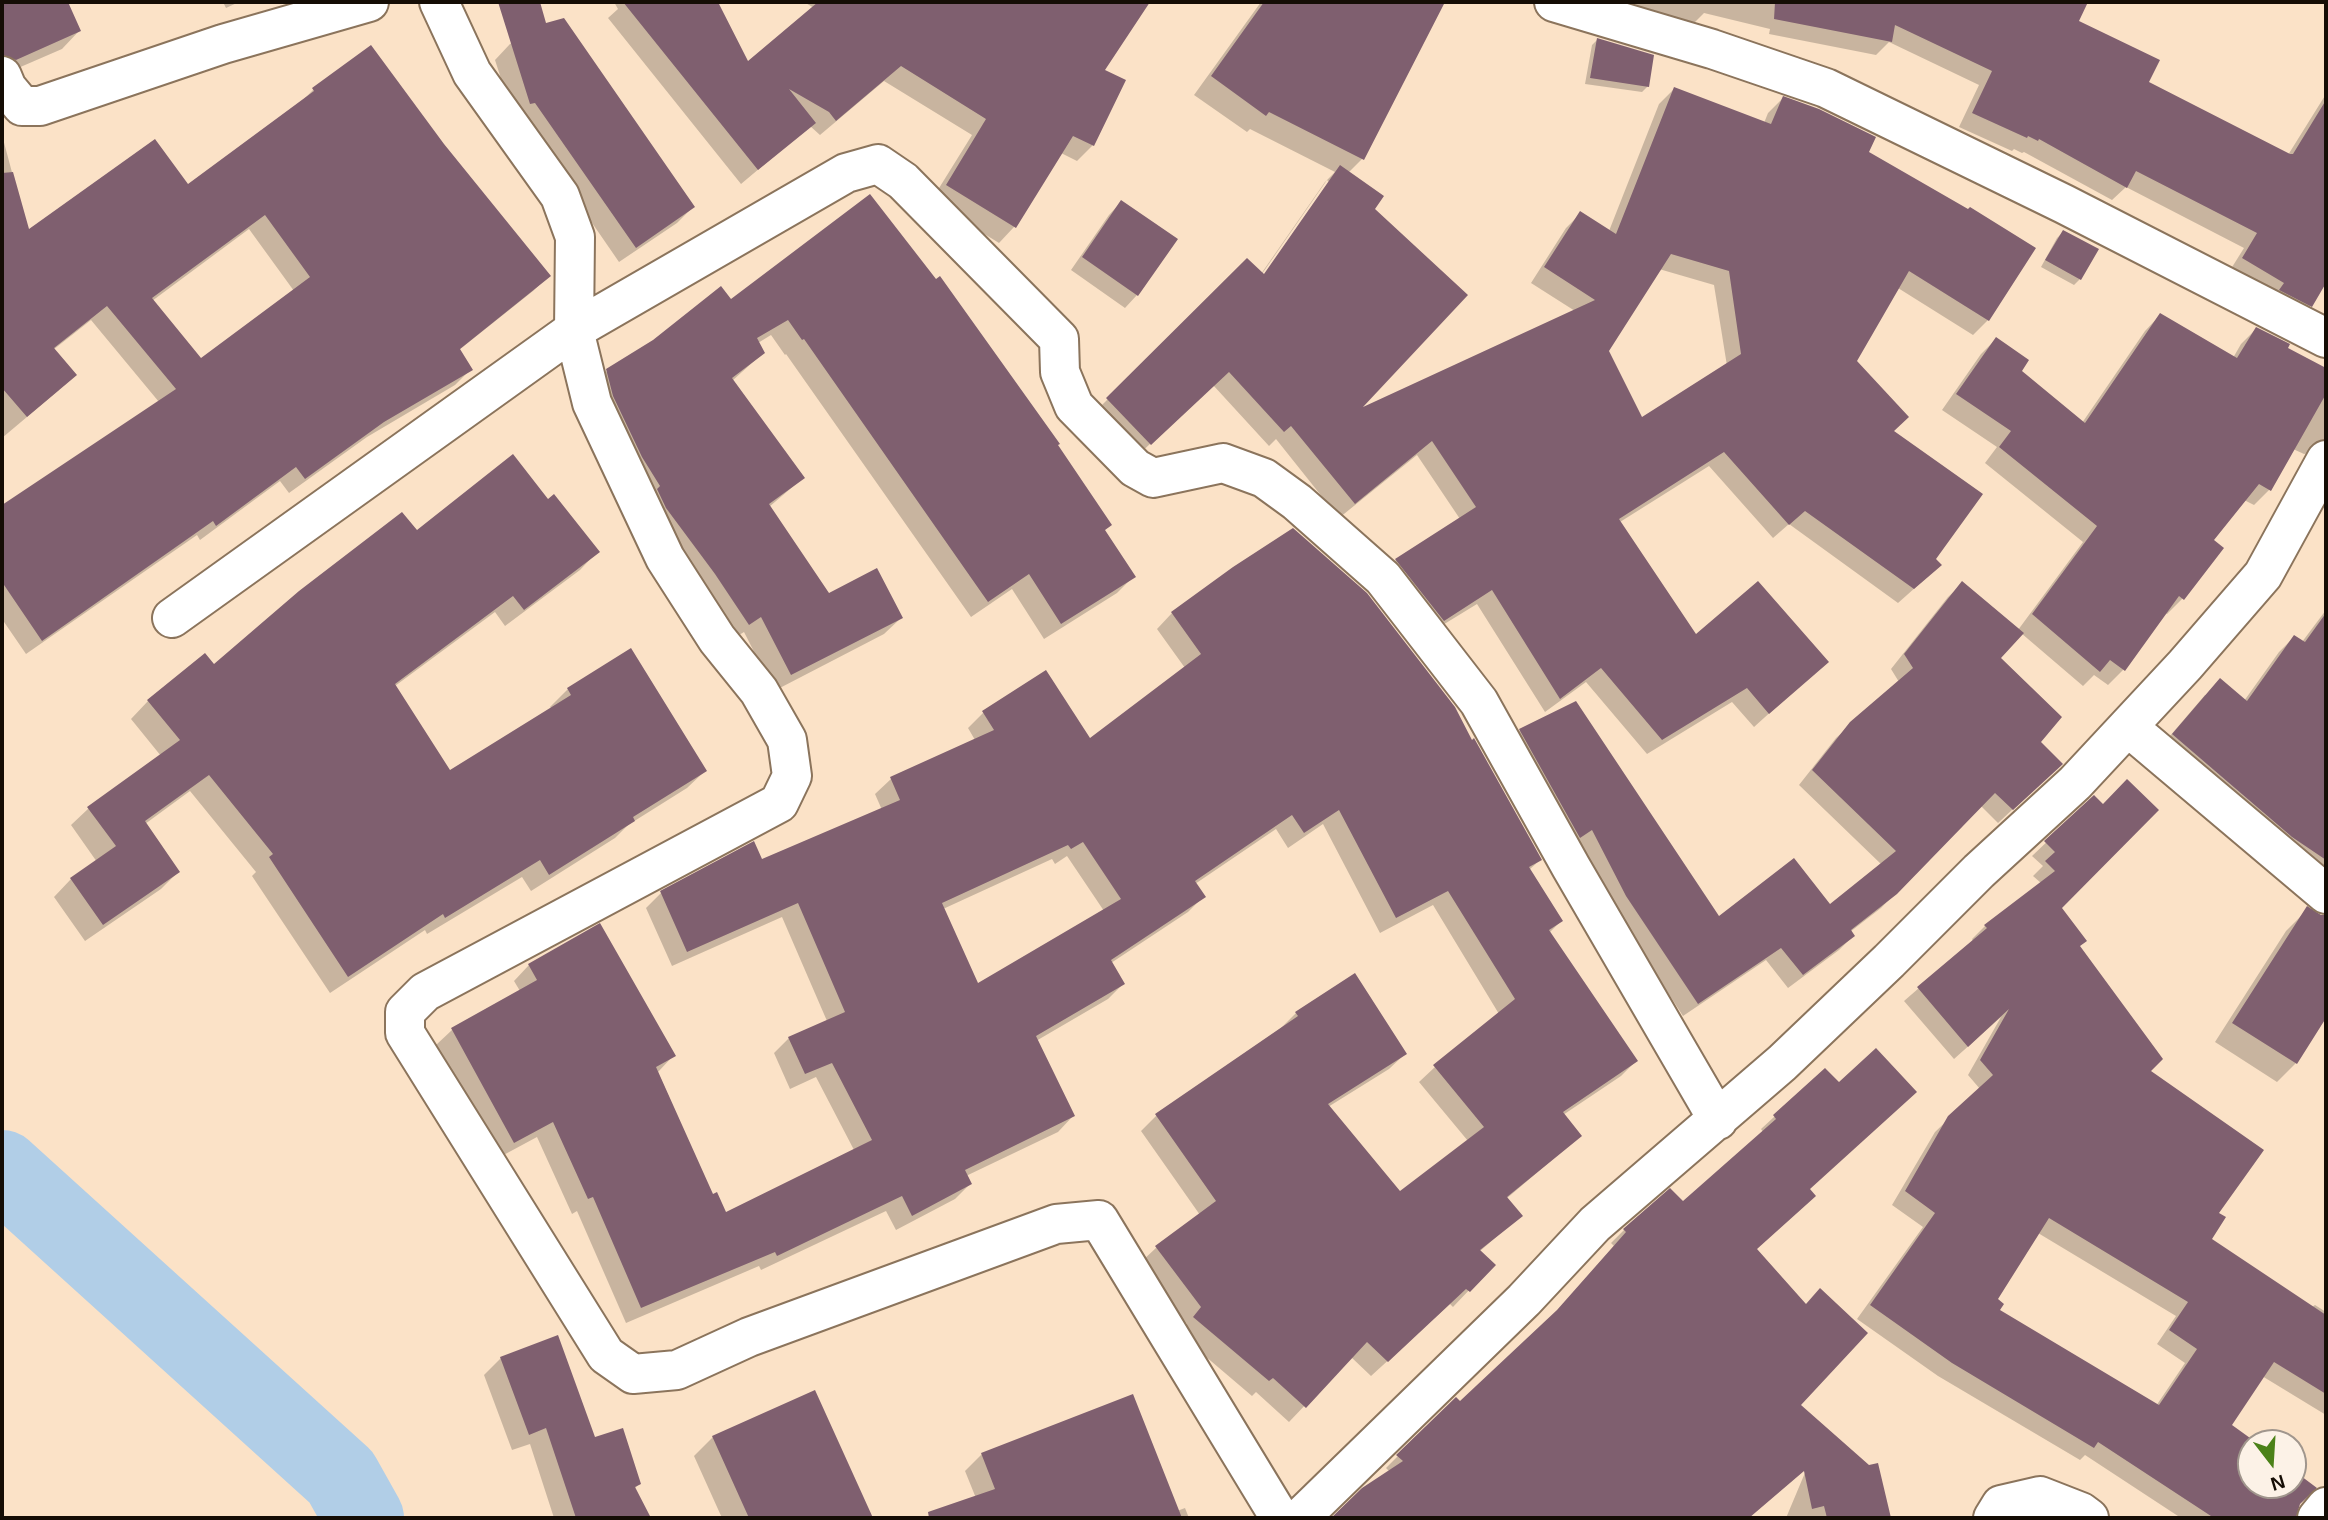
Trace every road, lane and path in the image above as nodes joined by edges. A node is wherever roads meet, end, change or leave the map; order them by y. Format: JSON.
{"nodes":[{"id":1,"x":369,"y":2,"type":"edge"},
{"id":2,"x":439,"y":2,"type":"edge"},
{"id":3,"x":1554,"y":2,"type":"edge"},
{"id":4,"x":2,"y":76,"type":"edge"},
{"id":5,"x":574,"y":330,"type":"junction"},
{"id":6,"x":2326,"y":338,"type":"edge"},
{"id":7,"x":2326,"y":460,"type":"edge"},
{"id":8,"x":172,"y":618,"type":"dead end"},
{"id":9,"x":2128,"y":727,"type":"junction"},
{"id":10,"x":2326,"y":894,"type":"edge"},
{"id":11,"x":1718,"y":1120,"type":"junction"},
{"id":12,"x":2326,"y":1507,"type":"edge"},
{"id":13,"x":1280,"y":1518,"type":"edge"},
{"id":14,"x":1300,"y":1518,"type":"edge"},
{"id":15,"x":1993,"y":1518,"type":"edge"},
{"id":16,"x":2089,"y":1518,"type":"edge"},
{"id":17,"x":2317,"y":1518,"type":"edge"}],
"edges":[{"from":1,"to":4,"type":"street"},
{"from":2,"to":5,"type":"street"},
{"from":3,"to":6,"type":"street"},
{"from":5,"to":8,"type":"street"},
{"from":5,"to":11,"type":"street"},
{"from":5,"to":13,"type":"street"},
{"from":7,"to":9,"type":"street"},
{"from":9,"to":10,"type":"street"},
{"from":9,"to":11,"type":"street"},
{"from":11,"to":14,"type":"street"},
{"from":12,"to":17,"type":"street"},
{"from":15,"to":16,"type":"street"}]}
